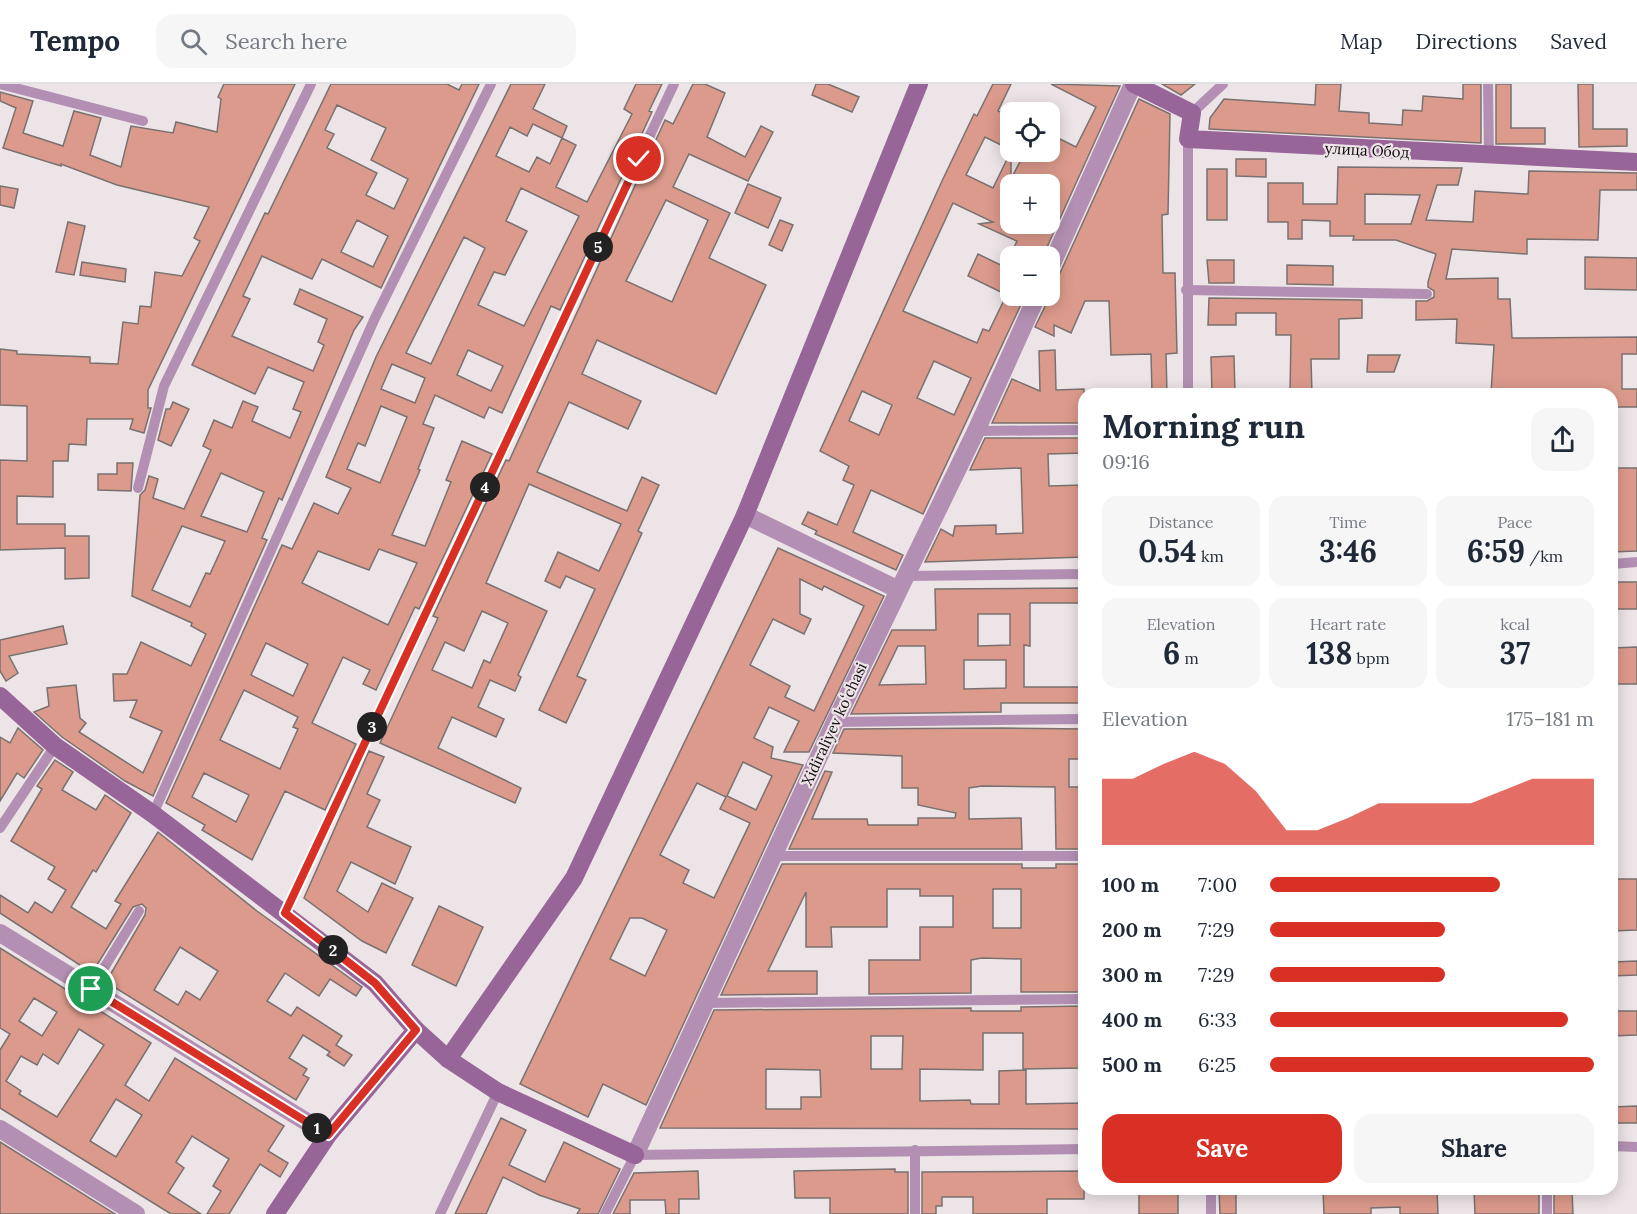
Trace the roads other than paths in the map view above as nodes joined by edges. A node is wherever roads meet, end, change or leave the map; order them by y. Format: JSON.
{"nodes":[{"id":1,"x":0,"y":84,"type":"edge"},
{"id":2,"x":311,"y":84,"type":"edge"},
{"id":3,"x":491,"y":84,"type":"edge"},
{"id":4,"x":674,"y":84,"type":"edge"},
{"id":5,"x":919,"y":84,"type":"edge"},
{"id":6,"x":1134,"y":84,"type":"edge"},
{"id":7,"x":1223,"y":84,"type":"edge"},
{"id":8,"x":1488,"y":84,"type":"edge"},
{"id":9,"x":1192,"y":113,"type":"junction"},
{"id":10,"x":143,"y":121,"type":"dead end"},
{"id":11,"x":1188,"y":139,"type":"junction"},
{"id":12,"x":1489,"y":156,"type":"junction"},
{"id":13,"x":1637,"y":162,"type":"edge"},
{"id":14,"x":1060,"y":246,"type":"edge"},
{"id":15,"x":1186,"y":290,"type":"junction"},
{"id":16,"x":1427,"y":294,"type":"dead end"},
{"id":17,"x":1032,"y":306,"type":"edge"},
{"id":18,"x":1188,"y":388,"type":"edge"},
{"id":19,"x":1078,"y":430,"type":"edge"},
{"id":20,"x":976,"y":431,"type":"junction"},
{"id":21,"x":138,"y":488,"type":"dead end"},
{"id":22,"x":745,"y":515,"type":"junction"},
{"id":23,"x":1637,"y":562,"type":"edge"},
{"id":24,"x":1618,"y":564,"type":"edge"},
{"id":25,"x":1078,"y":574,"type":"edge"},
{"id":26,"x":900,"y":582,"type":"junction"},
{"id":27,"x":0,"y":696,"type":"edge"},
{"id":28,"x":1078,"y":718,"type":"edge"},
{"id":29,"x":835,"y":722,"type":"junction"},
{"id":30,"x":55,"y":746,"type":"junction"},
{"id":31,"x":153,"y":814,"type":"junction"},
{"id":32,"x":0,"y":828,"type":"edge"},
{"id":33,"x":772,"y":856,"type":"junction"},
{"id":34,"x":1078,"y":856,"type":"edge"},
{"id":35,"x":139,"y":911,"type":"dead end"},
{"id":36,"x":285,"y":913,"type":"junction"},
{"id":37,"x":0,"y":933,"type":"edge"},
{"id":38,"x":91,"y":989,"type":"junction"},
{"id":39,"x":1078,"y":999,"type":"edge"},
{"id":40,"x":704,"y":1003,"type":"junction"},
{"id":41,"x":416,"y":1030,"type":"junction"},
{"id":42,"x":448,"y":1059,"type":"junction"},
{"id":43,"x":498,"y":1092,"type":"junction"},
{"id":44,"x":0,"y":1129,"type":"edge"},
{"id":45,"x":328,"y":1135,"type":"junction"},
{"id":46,"x":1618,"y":1146,"type":"edge"},
{"id":47,"x":1637,"y":1147,"type":"edge"},
{"id":48,"x":1078,"y":1149,"type":"edge"},
{"id":49,"x":915,"y":1150,"type":"junction"},
{"id":50,"x":635,"y":1155,"type":"junction"},
{"id":51,"x":1211,"y":1195,"type":"edge"},
{"id":52,"x":1546,"y":1195,"type":"edge"},
{"id":53,"x":136,"y":1214,"type":"edge"},
{"id":54,"x":275,"y":1214,"type":"edge"},
{"id":55,"x":440,"y":1214,"type":"edge"},
{"id":56,"x":605,"y":1214,"type":"edge"},
{"id":57,"x":915,"y":1214,"type":"edge"},
{"id":58,"x":1211,"y":1214,"type":"edge"},
{"id":59,"x":1547,"y":1214,"type":"edge"}],
"edges":[{"from":1,"to":10,"type":"lane"},
{"from":2,"to":21,"type":"lane"},
{"from":3,"to":31,"type":"lane"},
{"from":4,"to":36,"type":"lane"},
{"from":5,"to":22,"type":"street"},
{"from":6,"to":9,"type":"street"},
{"from":6,"to":14,"type":"street"},
{"from":7,"to":9,"type":"lane"},
{"from":8,"to":12,"type":"lane"},
{"from":9,"to":11,"type":"street"},
{"from":11,"to":12,"type":"street","name":"улица Обод"},
{"from":11,"to":15,"type":"lane"},
{"from":12,"to":13,"type":"street","name":"улица Обод"},
{"from":15,"to":16,"type":"lane"},
{"from":15,"to":18,"type":"lane"},
{"from":17,"to":20,"type":"street","name":"Xidiraliyev koʻchasi"},
{"from":19,"to":20,"type":"lane"},
{"from":20,"to":26,"type":"street","name":"Xidiraliyev koʻchasi"},
{"from":22,"to":26,"type":"street"},
{"from":22,"to":42,"type":"street"},
{"from":23,"to":24,"type":"lane"},
{"from":25,"to":26,"type":"lane"},
{"from":26,"to":29,"type":"street","name":"Xidiraliyev koʻchasi"},
{"from":27,"to":30,"type":"street"},
{"from":28,"to":29,"type":"lane"},
{"from":29,"to":33,"type":"street","name":"Xidiraliyev koʻchasi"},
{"from":30,"to":31,"type":"street"},
{"from":30,"to":32,"type":"lane"},
{"from":31,"to":36,"type":"street"},
{"from":33,"to":34,"type":"lane"},
{"from":33,"to":40,"type":"street","name":"Xidiraliyev koʻchasi"},
{"from":35,"to":38,"type":"lane"},
{"from":36,"to":41,"type":"street"},
{"from":37,"to":38,"type":"street"},
{"from":38,"to":45,"type":"street"},
{"from":39,"to":40,"type":"lane"},
{"from":40,"to":50,"type":"street","name":"Xidiraliyev koʻchasi"},
{"from":41,"to":42,"type":"street"},
{"from":41,"to":45,"type":"street"},
{"from":42,"to":43,"type":"street"},
{"from":43,"to":50,"type":"street"},
{"from":43,"to":55,"type":"lane"},
{"from":44,"to":53,"type":"street"},
{"from":45,"to":54,"type":"street"},
{"from":46,"to":47,"type":"lane"},
{"from":48,"to":49,"type":"lane"},
{"from":49,"to":50,"type":"lane"},
{"from":49,"to":57,"type":"lane"},
{"from":50,"to":56,"type":"lane"},
{"from":51,"to":58,"type":"lane"},
{"from":52,"to":59,"type":"lane"}]}
